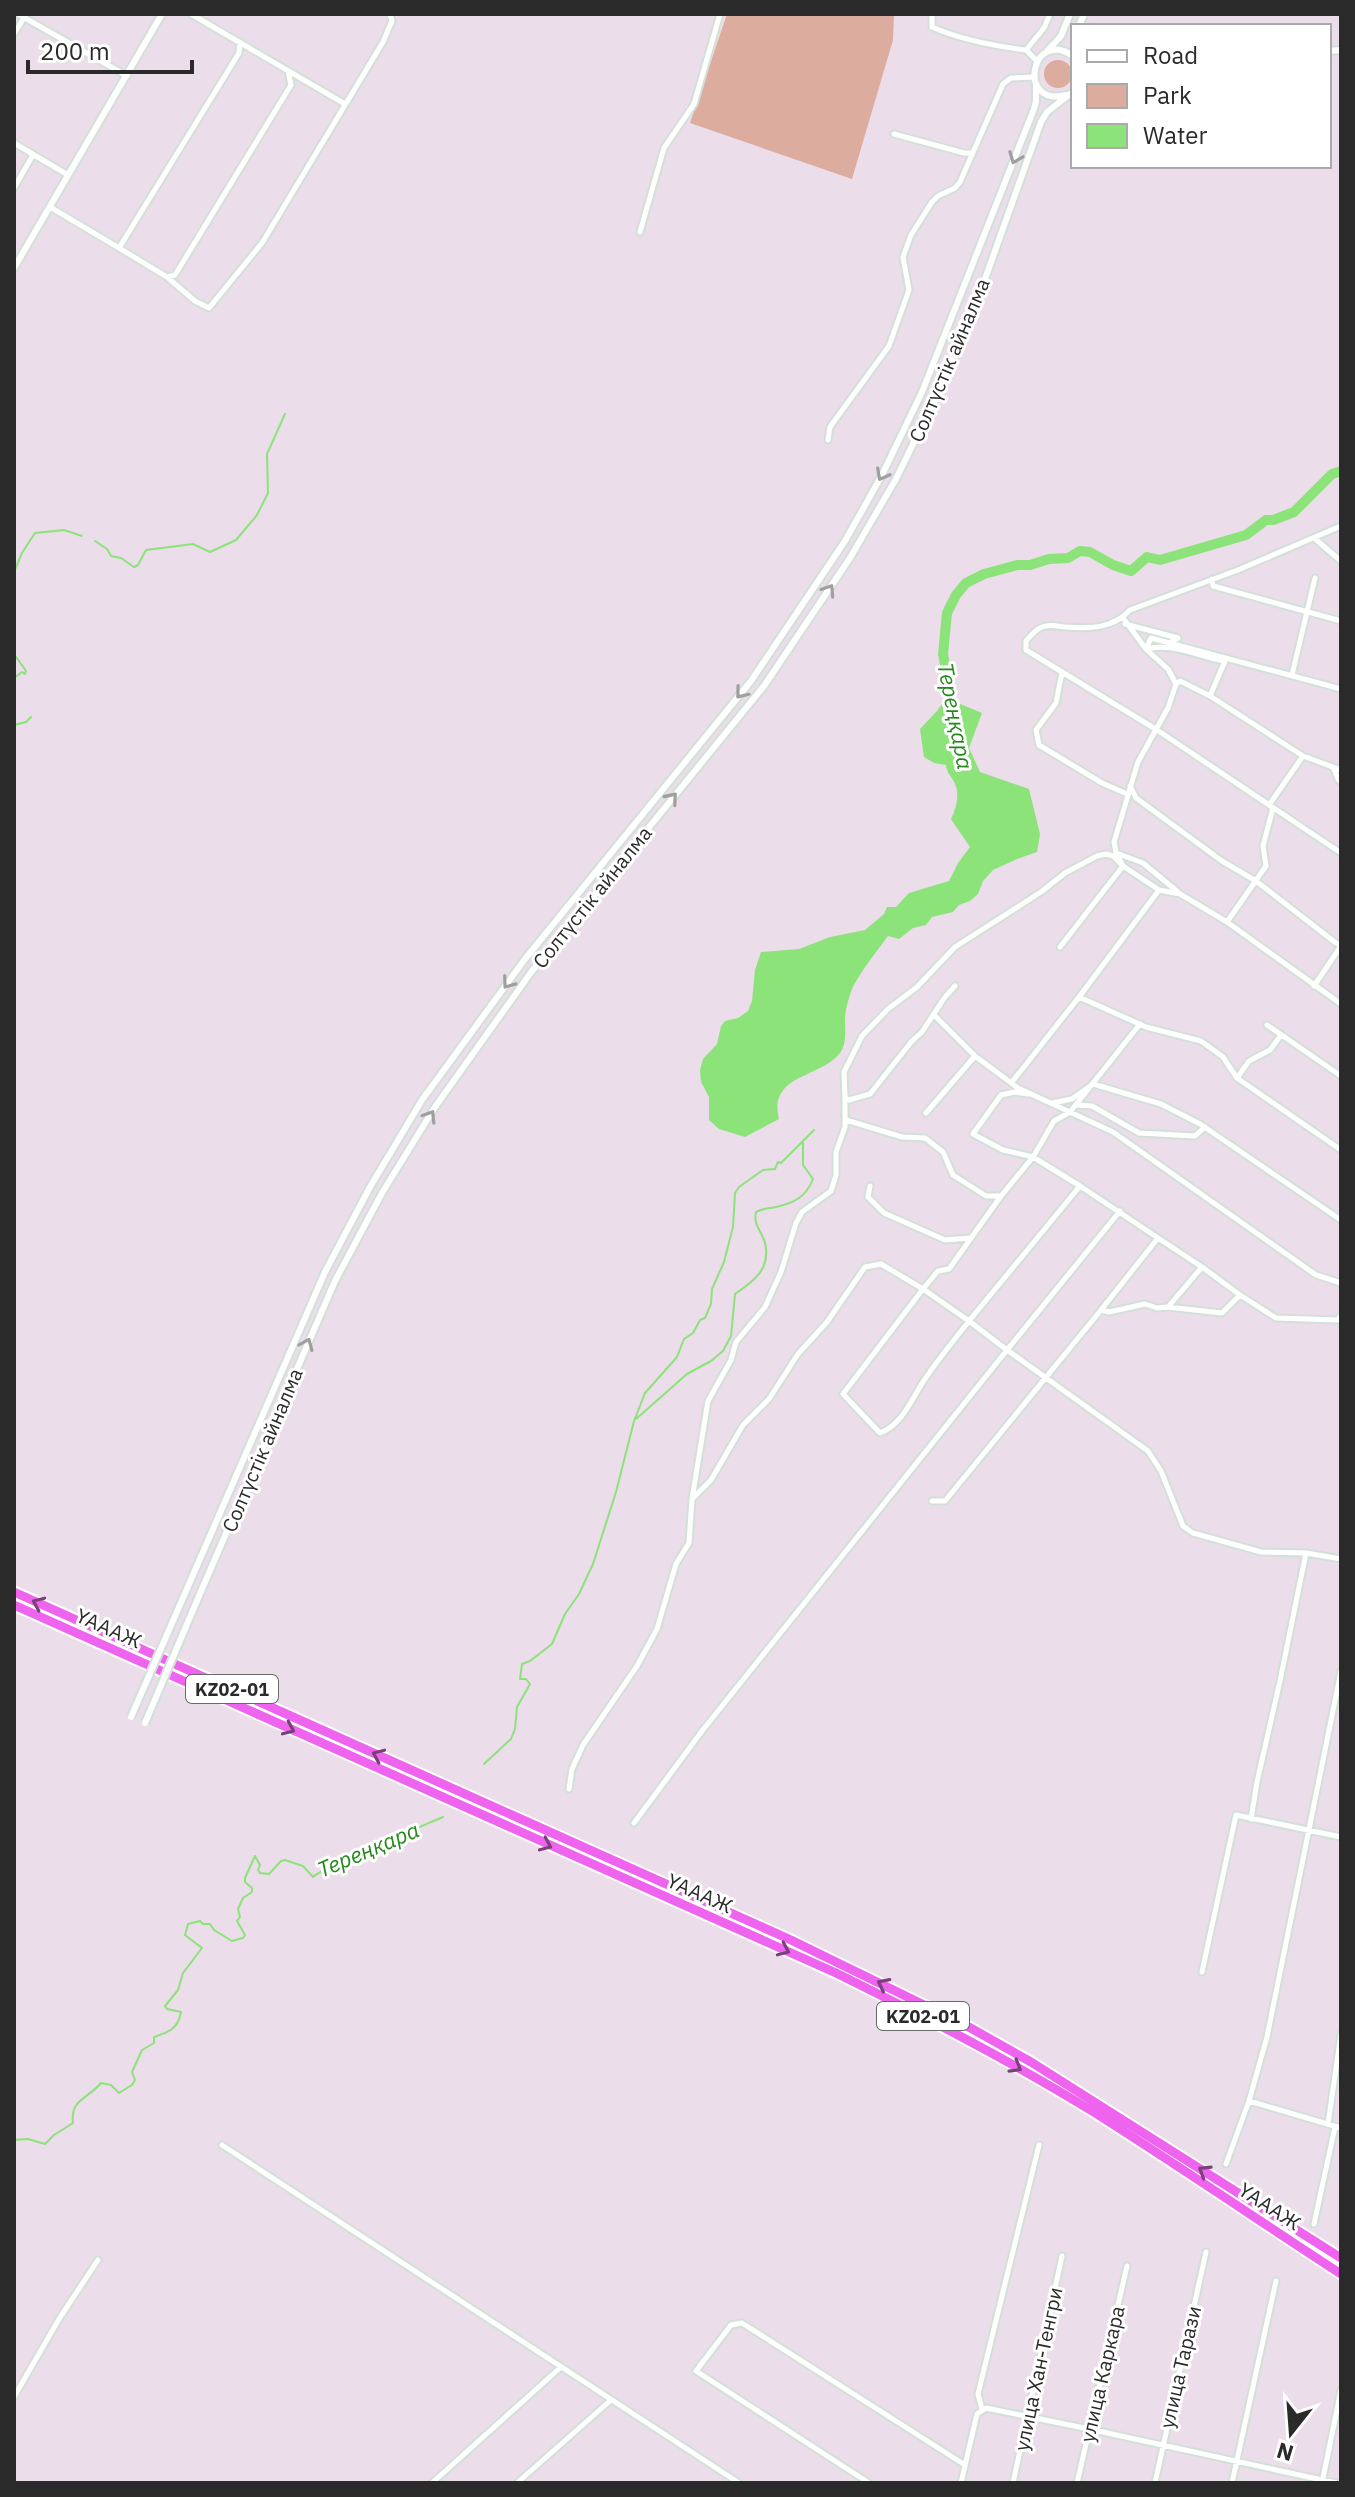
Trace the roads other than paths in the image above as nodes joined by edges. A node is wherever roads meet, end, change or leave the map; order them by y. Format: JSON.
{"nodes":[{"id":1,"x":162,"y":14,"type":"edge"},
{"id":2,"x":191,"y":14,"type":"edge"},
{"id":3,"x":720,"y":14,"type":"edge"},
{"id":4,"x":932,"y":14,"type":"edge"},
{"id":5,"x":1050,"y":14,"type":"edge"},
{"id":6,"x":1070,"y":14,"type":"edge"},
{"id":7,"x":21,"y":16,"type":"edge"},
{"id":8,"x":392,"y":16,"type":"edge"},
{"id":9,"x":14,"y":34,"type":"edge"},
{"id":10,"x":240,"y":42,"type":"junction"},
{"id":11,"x":1026,"y":50,"type":"junction"},
{"id":12,"x":1071,"y":51,"type":"edge"},
{"id":13,"x":1044,"y":54,"type":"junction"},
{"id":14,"x":1037,"y":61,"type":"junction"},
{"id":15,"x":288,"y":71,"type":"junction"},
{"id":16,"x":127,"y":76,"type":"junction"},
{"id":17,"x":1035,"y":81,"type":"junction"},
{"id":18,"x":1071,"y":93,"type":"edge"},
{"id":19,"x":345,"y":104,"type":"junction"},
{"id":20,"x":894,"y":134,"type":"dead end"},
{"id":21,"x":14,"y":143,"type":"edge"},
{"id":22,"x":972,"y":153,"type":"junction"},
{"id":23,"x":33,"y":155,"type":"junction"},
{"id":24,"x":69,"y":175,"type":"junction"},
{"id":25,"x":14,"y":188,"type":"edge"},
{"id":26,"x":50,"y":207,"type":"junction"},
{"id":27,"x":640,"y":232,"type":"dead end"},
{"id":28,"x":119,"y":248,"type":"junction"},
{"id":29,"x":14,"y":268,"type":"edge"},
{"id":30,"x":167,"y":277,"type":"junction"},
{"id":31,"x":828,"y":440,"type":"dead end"},
{"id":32,"x":1341,"y":526,"type":"edge"},
{"id":33,"x":1314,"y":538,"type":"junction"},
{"id":34,"x":1341,"y":561,"type":"edge"},
{"id":35,"x":1315,"y":578,"type":"dead end"},
{"id":36,"x":1212,"y":579,"type":"junction"},
{"id":37,"x":1306,"y":612,"type":"junction"},
{"id":38,"x":1124,"y":621,"type":"junction"},
{"id":39,"x":1341,"y":621,"type":"edge"},
{"id":40,"x":1166,"y":644,"type":"junction"},
{"id":41,"x":1146,"y":649,"type":"junction"},
{"id":42,"x":1226,"y":659,"type":"junction"},
{"id":43,"x":1062,"y":672,"type":"junction"},
{"id":44,"x":1292,"y":675,"type":"junction"},
{"id":45,"x":1176,"y":684,"type":"junction"},
{"id":46,"x":1341,"y":689,"type":"edge"},
{"id":47,"x":1210,"y":696,"type":"junction"},
{"id":48,"x":1157,"y":730,"type":"junction"},
{"id":49,"x":1303,"y":756,"type":"junction"},
{"id":50,"x":1333,"y":768,"type":"junction"},
{"id":51,"x":1341,"y":770,"type":"edge"},
{"id":52,"x":1341,"y":782,"type":"edge"},
{"id":53,"x":1130,"y":786,"type":"junction"},
{"id":54,"x":1127,"y":794,"type":"junction"},
{"id":55,"x":1271,"y":806,"type":"junction"},
{"id":56,"x":1116,"y":852,"type":"junction"},
{"id":57,"x":1341,"y":853,"type":"edge"},
{"id":58,"x":1123,"y":866,"type":"junction"},
{"id":59,"x":1256,"y":881,"type":"junction"},
{"id":60,"x":1159,"y":890,"type":"junction"},
{"id":61,"x":1180,"y":894,"type":"junction"},
{"id":62,"x":1227,"y":922,"type":"junction"},
{"id":63,"x":1341,"y":945,"type":"edge"},
{"id":64,"x":1060,"y":947,"type":"dead end"},
{"id":65,"x":955,"y":986,"type":"dead end"},
{"id":66,"x":1314,"y":986,"type":"junction"},
{"id":67,"x":1079,"y":997,"type":"junction"},
{"id":68,"x":1341,"y":1004,"type":"edge"},
{"id":69,"x":933,"y":1015,"type":"junction"},
{"id":70,"x":1140,"y":1024,"type":"junction"},
{"id":71,"x":1267,"y":1025,"type":"dead end"},
{"id":72,"x":1281,"y":1035,"type":"junction"},
{"id":73,"x":975,"y":1056,"type":"junction"},
{"id":74,"x":1341,"y":1076,"type":"edge"},
{"id":75,"x":1237,"y":1078,"type":"junction"},
{"id":76,"x":1012,"y":1082,"type":"junction"},
{"id":77,"x":1093,"y":1084,"type":"junction"},
{"id":78,"x":1034,"y":1095,"type":"junction"},
{"id":79,"x":845,"y":1098,"type":"junction"},
{"id":80,"x":1051,"y":1103,"type":"junction"},
{"id":81,"x":1076,"y":1105,"type":"junction"},
{"id":82,"x":1070,"y":1112,"type":"junction"},
{"id":83,"x":926,"y":1113,"type":"dead end"},
{"id":84,"x":846,"y":1120,"type":"junction"},
{"id":85,"x":1205,"y":1127,"type":"junction"},
{"id":86,"x":1341,"y":1150,"type":"edge"},
{"id":87,"x":1033,"y":1157,"type":"junction"},
{"id":88,"x":870,"y":1186,"type":"dead end"},
{"id":89,"x":1080,"y":1186,"type":"junction"},
{"id":90,"x":1001,"y":1196,"type":"junction"},
{"id":91,"x":1120,"y":1211,"type":"junction"},
{"id":92,"x":1341,"y":1220,"type":"edge"},
{"id":93,"x":971,"y":1238,"type":"junction"},
{"id":94,"x":1158,"y":1238,"type":"junction"},
{"id":95,"x":1202,"y":1267,"type":"junction"},
{"id":96,"x":1341,"y":1283,"type":"edge"},
{"id":97,"x":923,"y":1289,"type":"junction"},
{"id":98,"x":1240,"y":1295,"type":"junction"},
{"id":99,"x":1167,"y":1307,"type":"junction"},
{"id":100,"x":1101,"y":1310,"type":"junction"},
{"id":101,"x":1341,"y":1315,"type":"edge"},
{"id":102,"x":969,"y":1321,"type":"junction"},
{"id":103,"x":1007,"y":1350,"type":"junction"},
{"id":104,"x":1046,"y":1378,"type":"junction"},
{"id":105,"x":692,"y":1499,"type":"junction"},
{"id":106,"x":932,"y":1501,"type":"dead end"},
{"id":107,"x":1306,"y":1553,"type":"junction"},
{"id":108,"x":1341,"y":1559,"type":"edge"},
{"id":109,"x":192,"y":1576,"type":"junction"},
{"id":110,"x":205,"y":1581,"type":"junction"},
{"id":111,"x":14,"y":1592,"type":"edge"},
{"id":112,"x":14,"y":1605,"type":"edge"},
{"id":113,"x":1341,"y":1671,"type":"edge"},
{"id":114,"x":131,"y":1717,"type":"dead end"},
{"id":115,"x":145,"y":1723,"type":"dead end"},
{"id":116,"x":569,"y":1789,"type":"dead end"},
{"id":117,"x":1251,"y":1819,"type":"junction"},
{"id":118,"x":634,"y":1823,"type":"dead end"},
{"id":119,"x":1307,"y":1831,"type":"junction"},
{"id":120,"x":1341,"y":1837,"type":"edge"},
{"id":121,"x":1202,"y":1972,"type":"dead end"},
{"id":122,"x":1341,"y":2034,"type":"edge"},
{"id":123,"x":1249,"y":2101,"type":"junction"},
{"id":124,"x":1328,"y":2124,"type":"junction"},
{"id":125,"x":1338,"y":2128,"type":"edge"},
{"id":126,"x":222,"y":2145,"type":"dead end"},
{"id":127,"x":1039,"y":2145,"type":"dead end"},
{"id":128,"x":1226,"y":2164,"type":"dead end"},
{"id":129,"x":1314,"y":2224,"type":"dead end"},
{"id":130,"x":1206,"y":2252,"type":"dead end"},
{"id":131,"x":1062,"y":2256,"type":"dead end"},
{"id":132,"x":1341,"y":2258,"type":"edge"},
{"id":133,"x":98,"y":2260,"type":"dead end"},
{"id":134,"x":1127,"y":2266,"type":"dead end"},
{"id":135,"x":1341,"y":2274,"type":"edge"},
{"id":136,"x":1276,"y":2281,"type":"dead end"},
{"id":137,"x":561,"y":2367,"type":"junction"},
{"id":138,"x":1341,"y":2390,"type":"edge"},
{"id":139,"x":14,"y":2397,"type":"edge"},
{"id":140,"x":611,"y":2400,"type":"junction"},
{"id":141,"x":982,"y":2409,"type":"junction"},
{"id":142,"x":1028,"y":2416,"type":"junction"},
{"id":143,"x":1089,"y":2429,"type":"junction"},
{"id":144,"x":1163,"y":2445,"type":"junction"},
{"id":145,"x":1236,"y":2461,"type":"junction"},
{"id":146,"x":965,"y":2465,"type":"junction"},
{"id":147,"x":1322,"y":2482,"type":"edge"},
{"id":148,"x":432,"y":2483,"type":"edge"},
{"id":149,"x":517,"y":2483,"type":"edge"},
{"id":150,"x":739,"y":2483,"type":"edge"},
{"id":151,"x":869,"y":2483,"type":"edge"},
{"id":152,"x":961,"y":2483,"type":"edge"},
{"id":153,"x":1013,"y":2483,"type":"edge"},
{"id":154,"x":1077,"y":2483,"type":"edge"},
{"id":155,"x":1155,"y":2483,"type":"edge"},
{"id":156,"x":1232,"y":2483,"type":"edge"},
{"id":157,"x":1336,"y":2483,"type":"edge"}],
"edges":[{"from":1,"to":16,"type":"street"},
{"from":2,"to":10,"type":"street"},
{"from":3,"to":27,"type":"street"},
{"from":4,"to":11,"type":"street"},
{"from":5,"to":11,"type":"street"},
{"from":6,"to":13,"type":"street"},
{"from":7,"to":9,"type":"street"},
{"from":7,"to":16,"type":"street"},
{"from":8,"to":19,"type":"street"},
{"from":10,"to":15,"type":"street"},
{"from":10,"to":28,"type":"street"},
{"from":11,"to":14,"type":"street"},
{"from":12,"to":13,"type":"street"},
{"from":13,"to":14,"type":"street"},
{"from":14,"to":17,"type":"street","name":"Солтүстік айналма"},
{"from":15,"to":19,"type":"street"},
{"from":15,"to":30,"type":"street"},
{"from":16,"to":24,"type":"street"},
{"from":17,"to":18,"type":"street"},
{"from":17,"to":22,"type":"street"},
{"from":17,"to":109,"type":"street","name":"Солтүстік айналма","one_way":true},
{"from":110,"to":18,"type":"street","name":"Солтүстік айналма","one_way":true},
{"from":19,"to":30,"type":"street"},
{"from":20,"to":22,"type":"street"},
{"from":21,"to":23,"type":"street"},
{"from":22,"to":31,"type":"street"},
{"from":23,"to":24,"type":"street"},
{"from":23,"to":25,"type":"street"},
{"from":24,"to":26,"type":"street"},
{"from":26,"to":28,"type":"street"},
{"from":26,"to":29,"type":"street"},
{"from":28,"to":30,"type":"street"},
{"from":32,"to":33,"type":"street"},
{"from":33,"to":34,"type":"street"},
{"from":33,"to":36,"type":"street"},
{"from":35,"to":37,"type":"street"},
{"from":36,"to":37,"type":"street"},
{"from":36,"to":38,"type":"street"},
{"from":37,"to":39,"type":"street"},
{"from":37,"to":44,"type":"street"},
{"from":38,"to":40,"type":"street"},
{"from":38,"to":41,"type":"street"},
{"from":38,"to":43,"type":"street"},
{"from":40,"to":41,"type":"street"},
{"from":40,"to":42,"type":"street"},
{"from":41,"to":45,"type":"street"},
{"from":42,"to":44,"type":"street"},
{"from":42,"to":47,"type":"street"},
{"from":43,"to":48,"type":"street"},
{"from":43,"to":54,"type":"street"},
{"from":44,"to":46,"type":"street"},
{"from":45,"to":47,"type":"street"},
{"from":45,"to":48,"type":"street"},
{"from":47,"to":49,"type":"street"},
{"from":48,"to":53,"type":"street"},
{"from":48,"to":55,"type":"street"},
{"from":49,"to":50,"type":"street"},
{"from":49,"to":55,"type":"street"},
{"from":50,"to":51,"type":"street"},
{"from":50,"to":52,"type":"street"},
{"from":53,"to":54,"type":"street"},
{"from":53,"to":59,"type":"street"},
{"from":54,"to":56,"type":"street"},
{"from":55,"to":57,"type":"street"},
{"from":55,"to":59,"type":"street"},
{"from":56,"to":58,"type":"street"},
{"from":56,"to":61,"type":"street"},
{"from":58,"to":60,"type":"street"},
{"from":58,"to":64,"type":"street"},
{"from":58,"to":79,"type":"street"},
{"from":59,"to":62,"type":"street"},
{"from":59,"to":63,"type":"street"},
{"from":60,"to":61,"type":"street"},
{"from":60,"to":67,"type":"street"},
{"from":61,"to":62,"type":"street"},
{"from":62,"to":66,"type":"street"},
{"from":63,"to":66,"type":"street"},
{"from":65,"to":69,"type":"street"},
{"from":66,"to":68,"type":"street"},
{"from":67,"to":70,"type":"street"},
{"from":67,"to":76,"type":"street"},
{"from":69,"to":73,"type":"street"},
{"from":69,"to":79,"type":"street"},
{"from":70,"to":75,"type":"street"},
{"from":70,"to":77,"type":"street"},
{"from":71,"to":72,"type":"street"},
{"from":72,"to":74,"type":"street"},
{"from":72,"to":75,"type":"street"},
{"from":73,"to":76,"type":"street"},
{"from":73,"to":83,"type":"street"},
{"from":75,"to":86,"type":"street"},
{"from":76,"to":78,"type":"street"},
{"from":77,"to":80,"type":"street"},
{"from":77,"to":81,"type":"street"},
{"from":77,"to":85,"type":"street"},
{"from":78,"to":80,"type":"street"},
{"from":78,"to":87,"type":"street"},
{"from":79,"to":84,"type":"street"},
{"from":80,"to":82,"type":"street"},
{"from":81,"to":82,"type":"street"},
{"from":81,"to":85,"type":"street"},
{"from":82,"to":87,"type":"street"},
{"from":82,"to":96,"type":"street"},
{"from":84,"to":90,"type":"street"},
{"from":84,"to":105,"type":"street"},
{"from":85,"to":92,"type":"street"},
{"from":87,"to":89,"type":"street"},
{"from":87,"to":90,"type":"street"},
{"from":88,"to":93,"type":"street"},
{"from":89,"to":91,"type":"street"},
{"from":89,"to":102,"type":"street"},
{"from":90,"to":93,"type":"street"},
{"from":91,"to":94,"type":"street"},
{"from":91,"to":103,"type":"street"},
{"from":93,"to":97,"type":"street"},
{"from":94,"to":95,"type":"street"},
{"from":94,"to":100,"type":"street"},
{"from":95,"to":98,"type":"street"},
{"from":95,"to":99,"type":"street"},
{"from":97,"to":102,"type":"street"},
{"from":97,"to":102,"type":"street"},
{"from":97,"to":105,"type":"street"},
{"from":98,"to":99,"type":"street"},
{"from":98,"to":101,"type":"street"},
{"from":99,"to":100,"type":"street"},
{"from":100,"to":104,"type":"street"},
{"from":102,"to":103,"type":"street"},
{"from":103,"to":104,"type":"street"},
{"from":103,"to":118,"type":"street"},
{"from":104,"to":106,"type":"street"},
{"from":104,"to":107,"type":"street"},
{"from":105,"to":116,"type":"street"},
{"from":107,"to":108,"type":"street"},
{"from":107,"to":117,"type":"street"},
{"from":109,"to":110,"type":"street"},
{"from":109,"to":114,"type":"street","name":"Солтүстік айналма","bridge":true},
{"from":110,"to":115,"type":"street","name":"Солтүстік айналма","bridge":true},
{"from":132,"to":111,"type":"highway","name":"ҮАААЖ","number":"KZ02-01","one_way":true},
{"from":112,"to":135,"type":"highway","name":"ҮАААЖ","number":"KZ02-01","one_way":true},
{"from":113,"to":119,"type":"street"},
{"from":117,"to":119,"type":"street"},
{"from":117,"to":121,"type":"street"},
{"from":119,"to":120,"type":"street"},
{"from":119,"to":123,"type":"street"},
{"from":122,"to":124,"type":"street"},
{"from":123,"to":124,"type":"street"},
{"from":123,"to":128,"type":"street"},
{"from":124,"to":125,"type":"street"},
{"from":125,"to":129,"type":"street"},
{"from":126,"to":137,"type":"street"},
{"from":127,"to":141,"type":"street"},
{"from":130,"to":144,"type":"street","name":"улица Тарази"},
{"from":131,"to":142,"type":"street","name":"улица Хан-Тенгри"},
{"from":133,"to":139,"type":"street"},
{"from":134,"to":143,"type":"street","name":"улица Каркара"},
{"from":136,"to":145,"type":"street"},
{"from":137,"to":140,"type":"street"},
{"from":137,"to":148,"type":"street"},
{"from":138,"to":147,"type":"street"},
{"from":140,"to":149,"type":"street"},
{"from":140,"to":150,"type":"street"},
{"from":141,"to":142,"type":"street"},
{"from":141,"to":146,"type":"street"},
{"from":142,"to":143,"type":"street"},
{"from":142,"to":153,"type":"street","name":"улица Хан-Тенгри"},
{"from":143,"to":144,"type":"street"},
{"from":143,"to":154,"type":"street","name":"улица Каркара"},
{"from":144,"to":145,"type":"street"},
{"from":144,"to":155,"type":"street","name":"улица Тарази"},
{"from":145,"to":147,"type":"street"},
{"from":145,"to":156,"type":"street"},
{"from":146,"to":151,"type":"street"},
{"from":146,"to":152,"type":"street"},
{"from":147,"to":157,"type":"street"}]}
